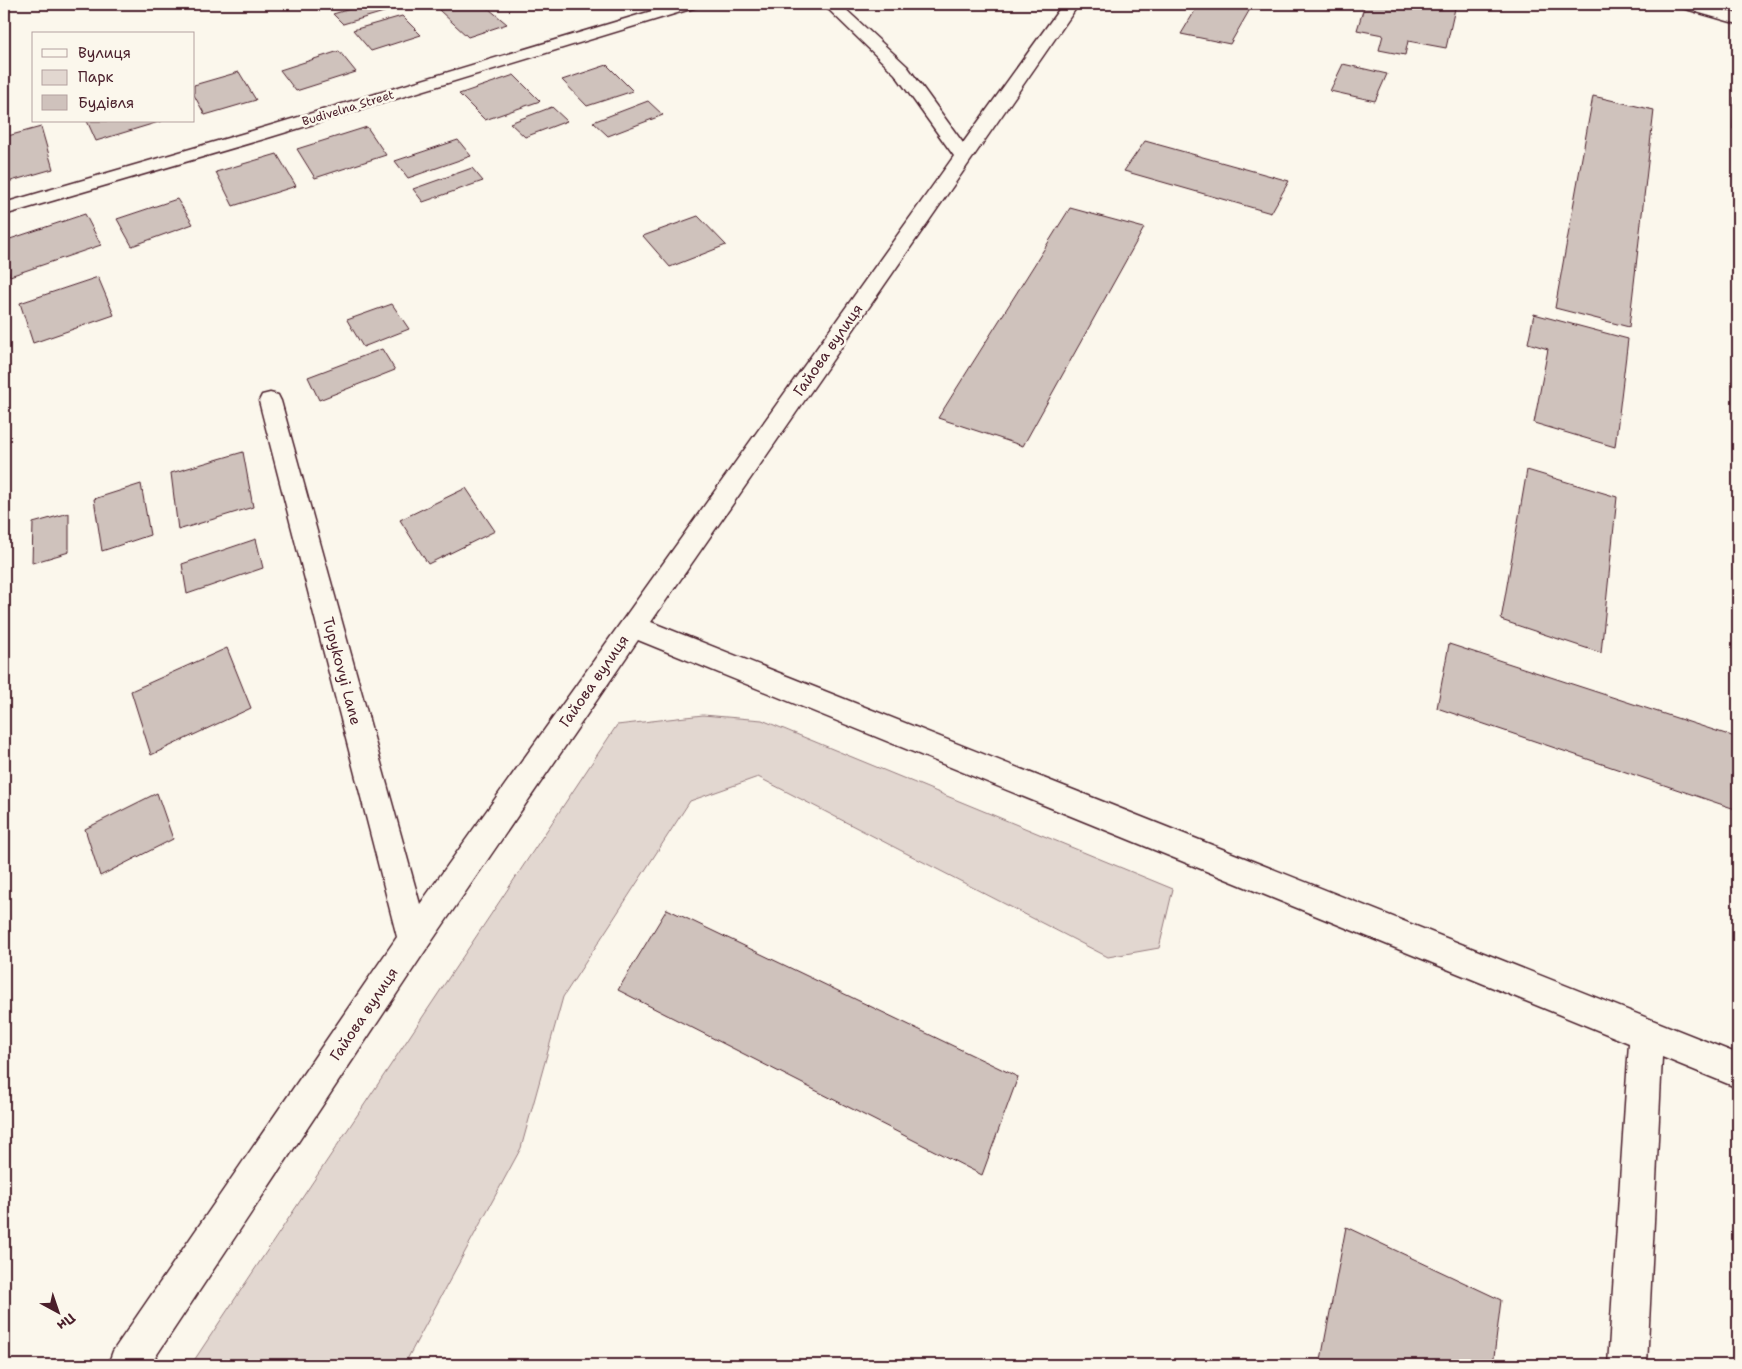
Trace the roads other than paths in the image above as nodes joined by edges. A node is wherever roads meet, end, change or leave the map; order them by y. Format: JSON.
{"nodes":[{"id":1,"x":691,"y":4,"type":"edge"},
{"id":2,"x":831,"y":4,"type":"edge"},
{"id":3,"x":1071,"y":4,"type":"edge"},
{"id":4,"x":1685,"y":4,"type":"edge"},
{"id":5,"x":1738,"y":19,"type":"edge"},
{"id":6,"x":964,"y":157,"type":"junction"},
{"id":7,"x":4,"y":209,"type":"edge"},
{"id":8,"x":270,"y":401,"type":"dead end"},
{"id":9,"x":633,"y":626,"type":"junction"},
{"id":10,"x":414,"y":940,"type":"junction"},
{"id":11,"x":1646,"y":1034,"type":"junction"},
{"id":12,"x":1738,"y":1071,"type":"edge"},
{"id":13,"x":128,"y":1365,"type":"edge"},
{"id":14,"x":1628,"y":1365,"type":"edge"}],
"edges":[{"from":1,"to":7,"type":"street","name":"Budivelna Street"},
{"from":2,"to":6,"type":"street"},
{"from":3,"to":6,"type":"street","name":"Гайова вулиця"},
{"from":4,"to":5,"type":"street"},
{"from":6,"to":9,"type":"street","name":"Гайова вулиця"},
{"from":8,"to":10,"type":"street","name":"Tupykovyi Lane"},
{"from":9,"to":10,"type":"street","name":"Гайова вулиця"},
{"from":9,"to":11,"type":"street"},
{"from":10,"to":13,"type":"street","name":"Гайова вулиця"},
{"from":11,"to":12,"type":"street"},
{"from":11,"to":14,"type":"street"}]}
